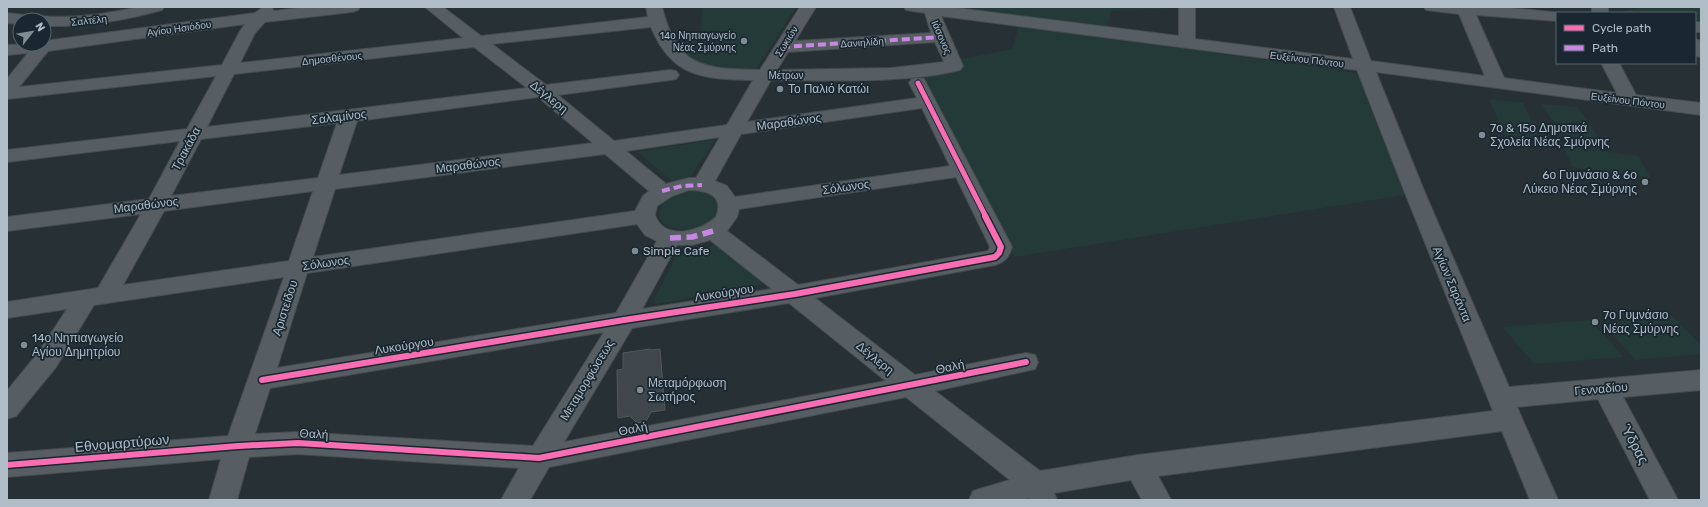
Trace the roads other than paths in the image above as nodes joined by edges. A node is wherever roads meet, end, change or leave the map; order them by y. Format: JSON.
{"nodes":[{"id":1,"x":14,"y":7,"type":"edge"},
{"id":2,"x":156,"y":7,"type":"edge"},
{"id":3,"x":352,"y":7,"type":"edge"},
{"id":4,"x":433,"y":7,"type":"edge"},
{"id":5,"x":808,"y":7,"type":"edge"},
{"id":6,"x":912,"y":7,"type":"edge"},
{"id":7,"x":1187,"y":7,"type":"edge"},
{"id":8,"x":1342,"y":7,"type":"edge"},
{"id":9,"x":1432,"y":7,"type":"edge"},
{"id":10,"x":1597,"y":7,"type":"edge"},
{"id":11,"x":1600,"y":7,"type":"edge"},
{"id":12,"x":932,"y":8,"type":"edge"},
{"id":13,"x":1465,"y":9,"type":"junction"},
{"id":14,"x":265,"y":12,"type":"edge"},
{"id":15,"x":7,"y":14,"type":"edge"},
{"id":16,"x":655,"y":14,"type":"edge"},
{"id":17,"x":82,"y":15,"type":"edge"},
{"id":18,"x":1556,"y":16,"type":"edge"},
{"id":19,"x":52,"y":19,"type":"edge"},
{"id":20,"x":942,"y":37,"type":"junction"},
{"id":21,"x":478,"y":42,"type":"junction"},
{"id":22,"x":52,"y":43,"type":"edge"},
{"id":23,"x":1187,"y":43,"type":"junction"},
{"id":24,"x":52,"y":46,"type":"edge"},
{"id":25,"x":782,"y":47,"type":"junction"},
{"id":26,"x":43,"y":52,"type":"edge"},
{"id":27,"x":1611,"y":64,"type":"edge"},
{"id":28,"x":954,"y":66,"type":"joint"},
{"id":29,"x":1364,"y":66,"type":"junction"},
{"id":30,"x":229,"y":69,"type":"junction"},
{"id":31,"x":670,"y":75,"type":"dead end"},
{"id":32,"x":765,"y":75,"type":"junction"},
{"id":33,"x":918,"y":83,"type":"dead end"},
{"id":34,"x":1497,"y":83,"type":"junction"},
{"id":35,"x":7,"y":90,"type":"edge"},
{"id":36,"x":542,"y":91,"type":"junction"},
{"id":37,"x":7,"y":94,"type":"edge"},
{"id":38,"x":1630,"y":100,"type":"junction"},
{"id":39,"x":928,"y":102,"type":"junction"},
{"id":40,"x":1701,"y":109,"type":"edge"},
{"id":41,"x":349,"y":116,"type":"junction"},
{"id":42,"x":734,"y":130,"type":"junction"},
{"id":43,"x":194,"y":133,"type":"junction"},
{"id":44,"x":611,"y":147,"type":"junction"},
{"id":45,"x":7,"y":156,"type":"edge"},
{"id":46,"x":962,"y":170,"type":"junction"},
{"id":47,"x":327,"y":183,"type":"junction"},
{"id":48,"x":702,"y":185,"type":"junction"},
{"id":49,"x":662,"y":191,"type":"junction"},
{"id":50,"x":157,"y":204,"type":"junction"},
{"id":51,"x":730,"y":204,"type":"junction"},
{"id":52,"x":645,"y":216,"type":"junction"},
{"id":53,"x":7,"y":224,"type":"edge"},
{"id":54,"x":713,"y":231,"type":"junction"},
{"id":55,"x":670,"y":238,"type":"junction"},
{"id":56,"x":299,"y":267,"type":"junction"},
{"id":57,"x":795,"y":294,"type":"junction"},
{"id":58,"x":97,"y":296,"type":"junction"},
{"id":59,"x":7,"y":310,"type":"edge"},
{"id":60,"x":624,"y":320,"type":"junction"},
{"id":61,"x":1026,"y":362,"type":"dead end"},
{"id":62,"x":262,"y":380,"type":"junction"},
{"id":63,"x":1701,"y":380,"type":"edge"},
{"id":64,"x":910,"y":386,"type":"junction"},
{"id":65,"x":1605,"y":388,"type":"junction"},
{"id":66,"x":1506,"y":408,"type":"junction"},
{"id":67,"x":7,"y":409,"type":"edge"},
{"id":68,"x":238,"y":446,"type":"junction"},
{"id":69,"x":539,"y":458,"type":"junction"},
{"id":70,"x":7,"y":465,"type":"edge"},
{"id":71,"x":1138,"y":467,"type":"junction"},
{"id":72,"x":1040,"y":492,"type":"edge"},
{"id":73,"x":223,"y":500,"type":"edge"},
{"id":74,"x":515,"y":500,"type":"edge"},
{"id":75,"x":983,"y":500,"type":"edge"},
{"id":76,"x":1157,"y":500,"type":"edge"},
{"id":77,"x":1544,"y":500,"type":"edge"},
{"id":78,"x":1664,"y":500,"type":"edge"}],
"edges":[{"from":1,"to":15,"type":"street"},
{"from":2,"to":17,"type":"street","name":"Σαλτέλη"},
{"from":3,"to":14,"type":"street","name":"Αγίου Ησιόδου"},
{"from":4,"to":21,"type":"street","name":"Δέγλερη"},
{"from":5,"to":25,"type":"street","name":"Σωκιών"},
{"from":6,"to":12,"type":"street","name":"Ευξείνου Πόντου"},
{"from":7,"to":23,"type":"street"},
{"from":8,"to":29,"type":"street","name":"Αγίων Σαράντα"},
{"from":9,"to":13,"type":"street"},
{"from":10,"to":11,"type":"street"},
{"from":12,"to":20,"type":"street","name":"Ιάσονος"},
{"from":12,"to":23,"type":"street","name":"Ευξείνου Πόντου"},
{"from":13,"to":18,"type":"street"},
{"from":13,"to":34,"type":"street"},
{"from":14,"to":24,"type":"street","name":"Αγίου Ησιόδου"},
{"from":14,"to":30,"type":"street","name":"Τρακάδα"},
{"from":16,"to":21,"type":"street","name":"Δημοσθένους"},
{"from":16,"to":32,"type":"street","name":"Μέτρων"},
{"from":17,"to":19,"type":"street","name":"Σαλτέλη"},
{"from":17,"to":22,"type":"street"},
{"from":20,"to":25,"type":"street","name":"Δανιηλίδη"},
{"from":20,"to":28,"type":"street","name":"Ιάσονος"},
{"from":21,"to":30,"type":"street","name":"Δημοσθένους"},
{"from":21,"to":36,"type":"street","name":"Δέγλερη"},
{"from":23,"to":29,"type":"street","name":"Ευξείνου Πόντου"},
{"from":25,"to":32,"type":"street","name":"Σωκιών"},
{"from":26,"to":35,"type":"street"},
{"from":27,"to":38,"type":"street"},
{"from":28,"to":32,"type":"street","name":"Μέτρων"},
{"from":29,"to":34,"type":"street","name":"Ευξείνου Πόντου"},
{"from":29,"to":66,"type":"street","name":"Αγίων Σαράντα"},
{"from":30,"to":37,"type":"street","name":"Δημοσθένους"},
{"from":30,"to":43,"type":"street","name":"Τρακάδα"},
{"from":31,"to":36,"type":"street","name":"Σαλαμίνος"},
{"from":32,"to":42,"type":"street"},
{"from":33,"to":39,"type":"street","name":"Λυκούργου"},
{"from":34,"to":38,"type":"street","name":"Ευξείνου Πόντου"},
{"from":36,"to":41,"type":"street","name":"Σαλαμίνος"},
{"from":36,"to":44,"type":"street","name":"Δέγλερη"},
{"from":38,"to":40,"type":"street","name":"Ευξείνου Πόντου"},
{"from":39,"to":42,"type":"street","name":"Μαραθώνος"},
{"from":39,"to":46,"type":"street","name":"Λυκούργου"},
{"from":41,"to":43,"type":"street","name":"Σαλαμίνος"},
{"from":41,"to":47,"type":"street","name":"Αριστείδου"},
{"from":42,"to":44,"type":"street","name":"Μαραθώνος"},
{"from":42,"to":48,"type":"street"},
{"from":43,"to":45,"type":"street","name":"Σαλαμίνος"},
{"from":43,"to":50,"type":"street","name":"Τρακάδα"},
{"from":44,"to":47,"type":"street","name":"Μαραθώνος"},
{"from":44,"to":49,"type":"street","name":"Δέγλερη"},
{"from":46,"to":51,"type":"street","name":"Σόλωνος"},
{"from":46,"to":57,"type":"street","name":"Λυκούργου"},
{"from":47,"to":50,"type":"street","name":"Μαραθώνος"},
{"from":47,"to":56,"type":"street","name":"Αριστείδου"},
{"from":48,"to":49,"type":"street"},
{"from":48,"to":51,"type":"street"},
{"from":49,"to":52,"type":"street"},
{"from":50,"to":53,"type":"street","name":"Μαραθώνος"},
{"from":50,"to":58,"type":"street","name":"Τρακάδα"},
{"from":51,"to":54,"type":"street"},
{"from":52,"to":55,"type":"street"},
{"from":52,"to":56,"type":"street","name":"Σόλωνος"},
{"from":54,"to":55,"type":"street"},
{"from":54,"to":57,"type":"street","name":"Δέγλερη"},
{"from":55,"to":60,"type":"street","name":"Μεταμορφώσεως"},
{"from":56,"to":58,"type":"street","name":"Σόλωνος"},
{"from":56,"to":62,"type":"street","name":"Αριστείδου"},
{"from":57,"to":60,"type":"street","name":"Λυκούργου"},
{"from":57,"to":64,"type":"street","name":"Δέγλερη"},
{"from":58,"to":59,"type":"street","name":"Σόλωνος"},
{"from":58,"to":67,"type":"street","name":"Τρακάδα"},
{"from":60,"to":62,"type":"street","name":"Λυκούργου"},
{"from":60,"to":69,"type":"street","name":"Μεταμορφώσεως"},
{"from":61,"to":64,"type":"street","name":"Θαλή"},
{"from":62,"to":68,"type":"street","name":"Αριστείδου"},
{"from":63,"to":65,"type":"street","name":"Γενναδίου"},
{"from":64,"to":69,"type":"street","name":"Θαλή"},
{"from":64,"to":72,"type":"street","name":"Δέγλερη"},
{"from":65,"to":66,"type":"street","name":"Γενναδίου"},
{"from":65,"to":78,"type":"street","name":"Ύδρας"},
{"from":66,"to":71,"type":"street","name":"Γενναδίου"},
{"from":66,"to":77,"type":"street","name":"Αγίων Σαράντα"},
{"from":68,"to":69,"type":"street","name":"Θαλή"},
{"from":68,"to":70,"type":"street","name":"Εθνομαρτύρων"},
{"from":68,"to":73,"type":"street","name":"Αριστείδου"},
{"from":69,"to":74,"type":"street","name":"Μεταμορφώσεως"},
{"from":71,"to":72,"type":"street","name":"Γενναδίου"},
{"from":71,"to":76,"type":"street"},
{"from":72,"to":75,"type":"street","name":"Γενναδίου"}]}
